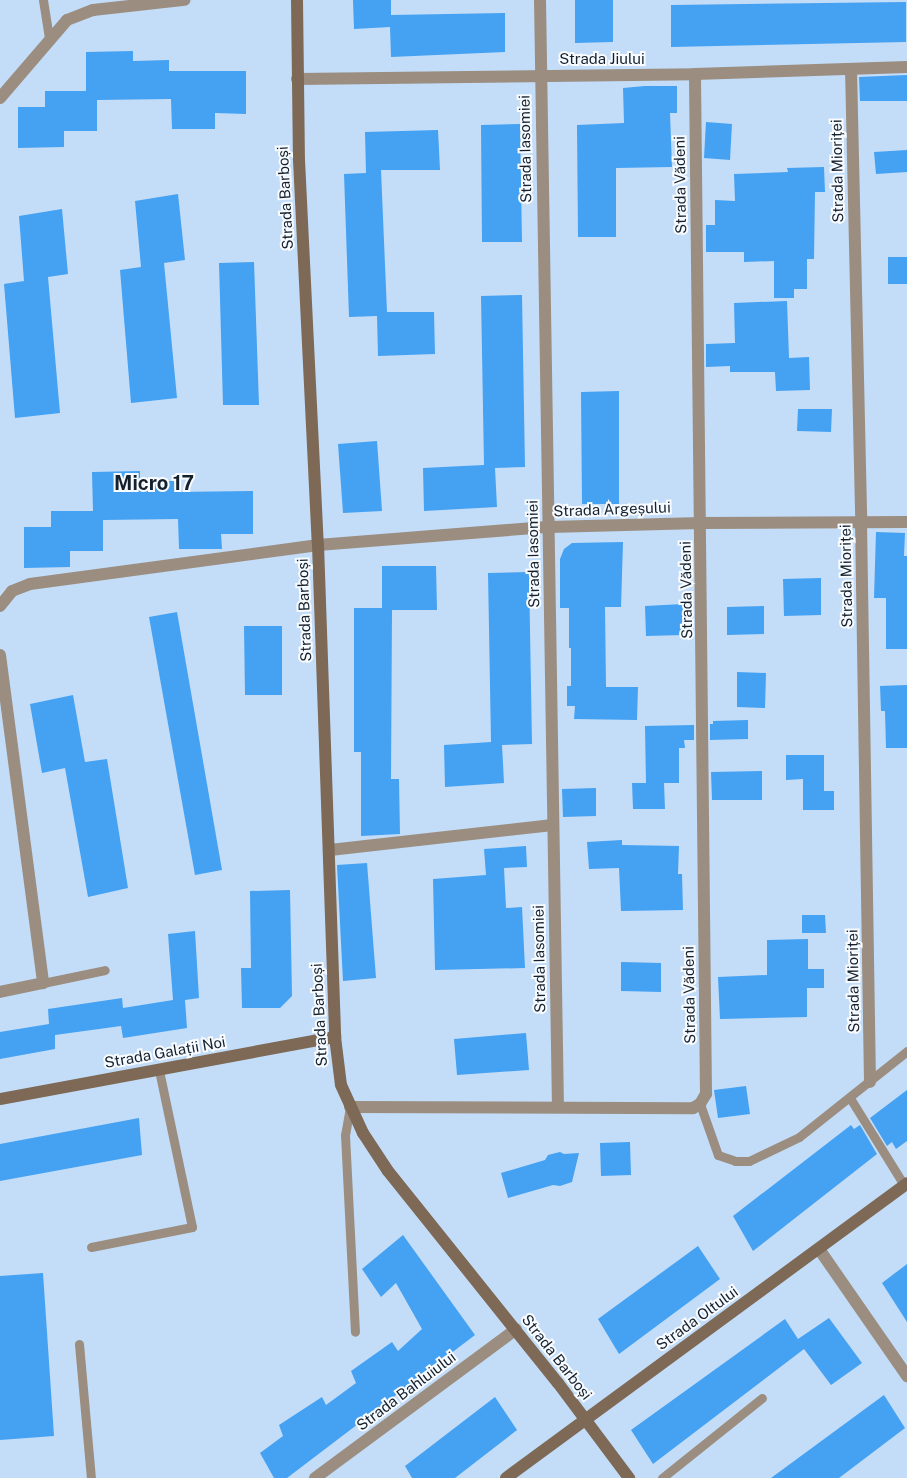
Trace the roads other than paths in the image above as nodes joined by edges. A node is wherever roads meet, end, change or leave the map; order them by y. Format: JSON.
{"nodes":[{"id":1,"x":43,"y":0,"type":"edge"},
{"id":2,"x":184,"y":0,"type":"edge"},
{"id":3,"x":297,"y":0,"type":"edge"},
{"id":4,"x":540,"y":0,"type":"edge"},
{"id":5,"x":49,"y":39,"type":"junction"},
{"id":6,"x":907,"y":67,"type":"edge"},
{"id":7,"x":851,"y":69,"type":"junction"},
{"id":8,"x":695,"y":74,"type":"junction"},
{"id":9,"x":540,"y":75,"type":"junction"},
{"id":10,"x":297,"y":79,"type":"junction"},
{"id":11,"x":0,"y":98,"type":"edge"},
{"id":12,"x":862,"y":522,"type":"junction"},
{"id":13,"x":907,"y":522,"type":"edge"},
{"id":14,"x":701,"y":523,"type":"junction"},
{"id":15,"x":549,"y":527,"type":"junction"},
{"id":16,"x":318,"y":545,"type":"junction"},
{"id":17,"x":0,"y":606,"type":"edge"},
{"id":18,"x":0,"y":655,"type":"edge"},
{"id":19,"x":553,"y":825,"type":"junction"},
{"id":20,"x":330,"y":850,"type":"junction"},
{"id":21,"x":105,"y":970,"type":"dead end"},
{"id":22,"x":43,"y":983,"type":"junction"},
{"id":23,"x":0,"y":992,"type":"edge"},
{"id":24,"x":335,"y":1037,"type":"junction"},
{"id":25,"x":907,"y":1051,"type":"edge"},
{"id":26,"x":159,"y":1070,"type":"junction"},
{"id":27,"x":870,"y":1082,"type":"junction"},
{"id":28,"x":850,"y":1098,"type":"junction"},
{"id":29,"x":0,"y":1099,"type":"edge"},
{"id":30,"x":700,"y":1104,"type":"junction"},
{"id":31,"x":350,"y":1107,"type":"junction"},
{"id":32,"x":558,"y":1107,"type":"junction"},
{"id":33,"x":906,"y":1184,"type":"edge"},
{"id":34,"x":91,"y":1247,"type":"dead end"},
{"id":35,"x":819,"y":1249,"type":"junction"},
{"id":36,"x":516,"y":1329,"type":"junction"},
{"id":37,"x":355,"y":1332,"type":"dead end"},
{"id":38,"x":79,"y":1344,"type":"dead end"},
{"id":39,"x":907,"y":1376,"type":"edge"},
{"id":40,"x":762,"y":1398,"type":"dead end"},
{"id":41,"x":586,"y":1420,"type":"junction"},
{"id":42,"x":91,"y":1478,"type":"edge"},
{"id":43,"x":315,"y":1478,"type":"edge"},
{"id":44,"x":506,"y":1478,"type":"edge"},
{"id":45,"x":629,"y":1478,"type":"edge"},
{"id":46,"x":662,"y":1478,"type":"edge"}],
"edges":[{"from":1,"to":5,"type":"lane"},
{"from":2,"to":5,"type":"street"},
{"from":3,"to":10,"type":"street","name":"Strada Barboși"},
{"from":4,"to":9,"type":"street","name":"Strada Iasomiei"},
{"from":5,"to":11,"type":"street"},
{"from":6,"to":7,"type":"street","name":"Strada Jiului"},
{"from":7,"to":8,"type":"street","name":"Strada Jiului"},
{"from":7,"to":12,"type":"street","name":"Strada Mioriței"},
{"from":8,"to":9,"type":"street","name":"Strada Jiului"},
{"from":8,"to":14,"type":"street","name":"Strada Vădeni"},
{"from":9,"to":10,"type":"street","name":"Strada Jiului"},
{"from":9,"to":15,"type":"street","name":"Strada Iasomiei"},
{"from":10,"to":16,"type":"street","name":"Strada Barboși"},
{"from":12,"to":13,"type":"street","name":"Strada Argeșului"},
{"from":12,"to":14,"type":"street","name":"Strada Argeșului"},
{"from":12,"to":27,"type":"street","name":"Strada Mioriței"},
{"from":14,"to":15,"type":"street","name":"Strada Argeșului"},
{"from":14,"to":30,"type":"street","name":"Strada Vădeni"},
{"from":15,"to":16,"type":"street","name":"Strada Argeșului"},
{"from":15,"to":19,"type":"street","name":"Strada Iasomiei"},
{"from":16,"to":17,"type":"street","name":"Strada Barboși"},
{"from":16,"to":20,"type":"street","name":"Strada Barboși"},
{"from":18,"to":22,"type":"street"},
{"from":19,"to":20,"type":"street"},
{"from":19,"to":32,"type":"street","name":"Strada Iasomiei"},
{"from":20,"to":24,"type":"street","name":"Strada Barboși"},
{"from":21,"to":22,"type":"lane"},
{"from":22,"to":23,"type":"street"},
{"from":24,"to":26,"type":"street","name":"Strada Galații Noi"},
{"from":24,"to":31,"type":"street","name":"Strada Barboși"},
{"from":25,"to":27,"type":"lane"},
{"from":26,"to":29,"type":"street","name":"Strada Galații Noi"},
{"from":26,"to":34,"type":"lane"},
{"from":27,"to":28,"type":"lane"},
{"from":28,"to":30,"type":"lane"},
{"from":28,"to":33,"type":"lane"},
{"from":30,"to":32,"type":"street"},
{"from":31,"to":32,"type":"street"},
{"from":31,"to":36,"type":"street","name":"Strada Barboși"},
{"from":31,"to":37,"type":"lane"},
{"from":33,"to":35,"type":"street","name":"Strada Oltului"},
{"from":35,"to":39,"type":"street"},
{"from":35,"to":41,"type":"street","name":"Strada Oltului"},
{"from":36,"to":41,"type":"street","name":"Strada Barboși"},
{"from":36,"to":43,"type":"street","name":"Strada Bahluiului"},
{"from":38,"to":42,"type":"lane"},
{"from":40,"to":46,"type":"lane"},
{"from":41,"to":44,"type":"street","name":"Strada Oltului"},
{"from":41,"to":45,"type":"street","name":"Strada Barboși"}]}
